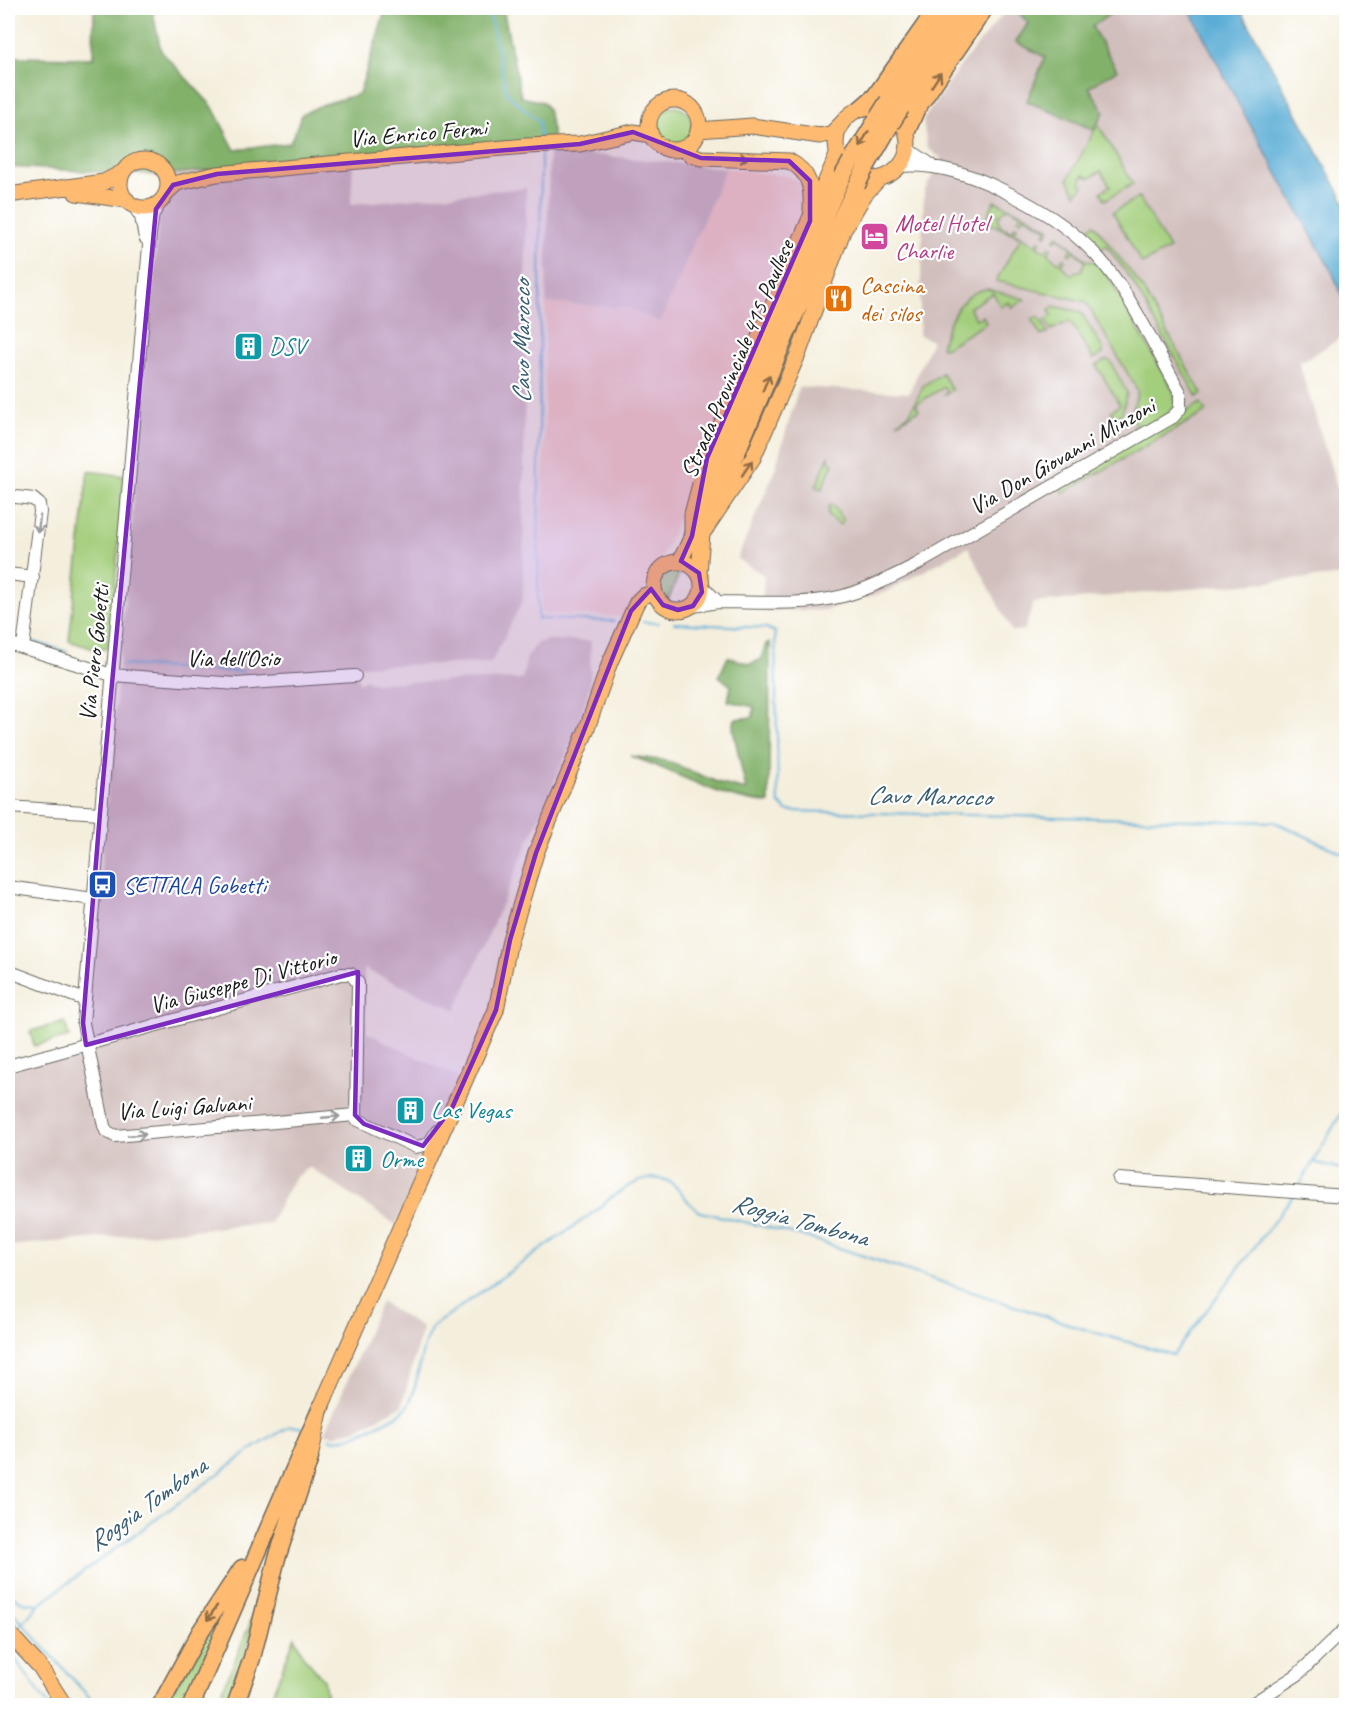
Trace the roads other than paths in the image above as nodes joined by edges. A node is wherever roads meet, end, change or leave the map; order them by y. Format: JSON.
{"nodes":[{"id":1,"x":937,"y":8,"type":"edge"},
{"id":2,"x":955,"y":8,"type":"edge"},
{"id":3,"x":969,"y":8,"type":"edge"},
{"id":4,"x":986,"y":8,"type":"edge"},
{"id":5,"x":895,"y":105,"type":"junction"},
{"id":6,"x":860,"y":109,"type":"junction"},
{"id":7,"x":652,"y":112,"type":"junction"},
{"id":8,"x":842,"y":123,"type":"junction"},
{"id":9,"x":892,"y":124,"type":"junction"},
{"id":10,"x":698,"y":130,"type":"junction"},
{"id":11,"x":622,"y":134,"type":"junction"},
{"id":12,"x":651,"y":135,"type":"junction"},
{"id":13,"x":813,"y":136,"type":"junction"},
{"id":14,"x":684,"y":148,"type":"junction"},
{"id":15,"x":908,"y":149,"type":"junction"},
{"id":16,"x":854,"y":162,"type":"junction"},
{"id":17,"x":159,"y":165,"type":"junction"},
{"id":18,"x":900,"y":166,"type":"junction"},
{"id":19,"x":933,"y":166,"type":"junction"},
{"id":20,"x":123,"y":172,"type":"junction"},
{"id":21,"x":217,"y":174,"type":"junction"},
{"id":22,"x":37,"y":193,"type":"junction"},
{"id":23,"x":8,"y":195,"type":"edge"},
{"id":24,"x":164,"y":196,"type":"junction"},
{"id":25,"x":130,"y":203,"type":"junction"},
{"id":26,"x":810,"y":221,"type":"junction"},
{"id":27,"x":147,"y":266,"type":"junction"},
{"id":28,"x":8,"y":496,"type":"edge"},
{"id":29,"x":697,"y":535,"type":"junction"},
{"id":30,"x":680,"y":561,"type":"junction"},
{"id":31,"x":8,"y":574,"type":"edge"},
{"id":32,"x":33,"y":577,"type":"junction"},
{"id":33,"x":701,"y":580,"type":"junction"},
{"id":34,"x":655,"y":592,"type":"junction"},
{"id":35,"x":718,"y":602,"type":"junction"},
{"id":36,"x":693,"y":606,"type":"junction"},
{"id":37,"x":116,"y":638,"type":"junction"},
{"id":38,"x":8,"y":643,"type":"edge"},
{"id":39,"x":23,"y":647,"type":"junction"},
{"id":40,"x":88,"y":667,"type":"junction"},
{"id":41,"x":112,"y":675,"type":"junction"},
{"id":42,"x":355,"y":675,"type":"dead end"},
{"id":43,"x":8,"y":807,"type":"edge"},
{"id":44,"x":100,"y":813,"type":"junction"},
{"id":45,"x":8,"y":887,"type":"edge"},
{"id":46,"x":93,"y":899,"type":"junction"},
{"id":47,"x":8,"y":971,"type":"edge"},
{"id":48,"x":85,"y":1000,"type":"junction"},
{"id":49,"x":86,"y":1045,"type":"junction"},
{"id":50,"x":8,"y":1066,"type":"edge"},
{"id":51,"x":453,"y":1108,"type":"junction"},
{"id":52,"x":355,"y":1115,"type":"junction"},
{"id":53,"x":416,"y":1147,"type":"junction"},
{"id":54,"x":1119,"y":1179,"type":"dead end"},
{"id":55,"x":1347,"y":1196,"type":"edge"},
{"id":56,"x":406,"y":1214,"type":"junction"},
{"id":57,"x":321,"y":1407,"type":"junction"},
{"id":58,"x":309,"y":1433,"type":"junction"},
{"id":59,"x":310,"y":1458,"type":"junction"},
{"id":60,"x":1347,"y":1628,"type":"edge"},
{"id":61,"x":8,"y":1632,"type":"edge"},
{"id":62,"x":65,"y":1706,"type":"edge"},
{"id":63,"x":160,"y":1706,"type":"edge"},
{"id":64,"x":191,"y":1706,"type":"edge"},
{"id":65,"x":204,"y":1706,"type":"edge"},
{"id":66,"x":235,"y":1706,"type":"edge"},
{"id":67,"x":1249,"y":1706,"type":"edge"}],
"edges":[{"from":1,"to":6,"type":"highway"},
{"from":2,"to":5,"type":"highway"},
{"from":3,"to":5,"type":"highway"},
{"from":9,"to":4,"type":"highway","one_way":true},
{"from":5,"to":9,"type":"highway","bridge":true},
{"from":6,"to":8,"type":"main road"},
{"from":6,"to":9,"type":"main road"},
{"from":7,"to":10,"type":"main road"},
{"from":7,"to":11,"type":"main road","name":"Via Enrico Fermi"},
{"from":7,"to":12,"type":"main road"},
{"from":8,"to":13,"type":"main road"},
{"from":8,"to":16,"type":"main road"},
{"from":9,"to":15,"type":"main road"},
{"from":9,"to":16,"type":"highway"},
{"from":10,"to":13,"type":"main road"},
{"from":10,"to":14,"type":"main road"},
{"from":11,"to":12,"type":"main road","name":"Via Enrico Fermi"},
{"from":11,"to":21,"type":"main road","name":"Via Enrico Fermi"},
{"from":12,"to":14,"type":"main road"},
{"from":13,"to":16,"type":"main road"},
{"from":14,"to":26,"type":"main road","one_way":true},
{"from":15,"to":18,"type":"main road"},
{"from":15,"to":19,"type":"street","name":"Via Don Giovanni Minzoni"},
{"from":16,"to":18,"type":"main road"},
{"from":16,"to":26,"type":"main road"},
{"from":16,"to":29,"type":"highway","name":"Strada Provinciale 415 Paullese","bridge":true},
{"from":29,"to":16,"type":"highway","one_way":true,"bridge":true},
{"from":29,"to":16,"type":"main road","one_way":true},
{"from":17,"to":20,"type":"main road"},
{"from":17,"to":21,"type":"main road"},
{"from":17,"to":24,"type":"main road"},
{"from":18,"to":19,"type":"street","name":"Via Don Giovanni Minzoni"},
{"from":19,"to":35,"type":"street","name":"Via Don Giovanni Minzoni"},
{"from":20,"to":22,"type":"main road"},
{"from":20,"to":25,"type":"main road"},
{"from":21,"to":24,"type":"main road"},
{"from":22,"to":23,"type":"main road"},
{"from":22,"to":25,"type":"main road"},
{"from":24,"to":25,"type":"main road"},
{"from":24,"to":27,"type":"street"},
{"from":25,"to":27,"type":"street"},
{"from":26,"to":29,"type":"main road"},
{"from":27,"to":37,"type":"street","name":"Via Piero Gobetti"},
{"from":28,"to":32,"type":"street","one_way":true},
{"from":29,"to":30,"type":"main road","name":"Strada Provinciale 415 Paullese"},
{"from":29,"to":33,"type":"main road","name":"Strada Provinciale 415 Paullese"},
{"from":30,"to":33,"type":"main road"},
{"from":30,"to":34,"type":"main road"},
{"from":31,"to":32,"type":"street"},
{"from":32,"to":39,"type":"street"},
{"from":33,"to":35,"type":"street"},
{"from":33,"to":36,"type":"main road"},
{"from":34,"to":36,"type":"main road"},
{"from":34,"to":51,"type":"main road"},
{"from":35,"to":36,"type":"street","name":"Via Don Giovanni Minzoni"},
{"from":37,"to":40,"type":"street"},
{"from":37,"to":41,"type":"street","name":"Via Piero Gobetti"},
{"from":38,"to":39,"type":"street","name":"Via dell'Osio"},
{"from":39,"to":40,"type":"street","name":"Via dell'Osio"},
{"from":40,"to":41,"type":"street","name":"Via dell'Osio"},
{"from":41,"to":42,"type":"street","name":"Via dell'Osio"},
{"from":41,"to":44,"type":"street","name":"Via Piero Gobetti"},
{"from":43,"to":44,"type":"street"},
{"from":44,"to":46,"type":"street","name":"Via Piero Gobetti"},
{"from":45,"to":46,"type":"street"},
{"from":46,"to":48,"type":"street","name":"Via Piero Gobetti"},
{"from":47,"to":48,"type":"street"},
{"from":48,"to":49,"type":"street","name":"Via Piero Gobetti"},
{"from":49,"to":50,"type":"street","name":"Via Giuseppe Di Vittorio"},
{"from":49,"to":52,"type":"street","name":"Via Luigi Galvani","one_way":true},
{"from":49,"to":52,"type":"street","name":"Via Giuseppe Di Vittorio"},
{"from":51,"to":53,"type":"street"},
{"from":51,"to":56,"type":"main road"},
{"from":52,"to":53,"type":"street"},
{"from":53,"to":56,"type":"street"},
{"from":54,"to":55,"type":"street"},
{"from":56,"to":57,"type":"main road"},
{"from":57,"to":58,"type":"highway"},
{"from":57,"to":59,"type":"main road"},
{"from":58,"to":63,"type":"highway","one_way":true},
{"from":58,"to":64,"type":"highway"},
{"from":59,"to":65,"type":"highway"},
{"from":59,"to":66,"type":"highway"},
{"from":60,"to":67,"type":"street"},
{"from":61,"to":62,"type":"main road"}]}
